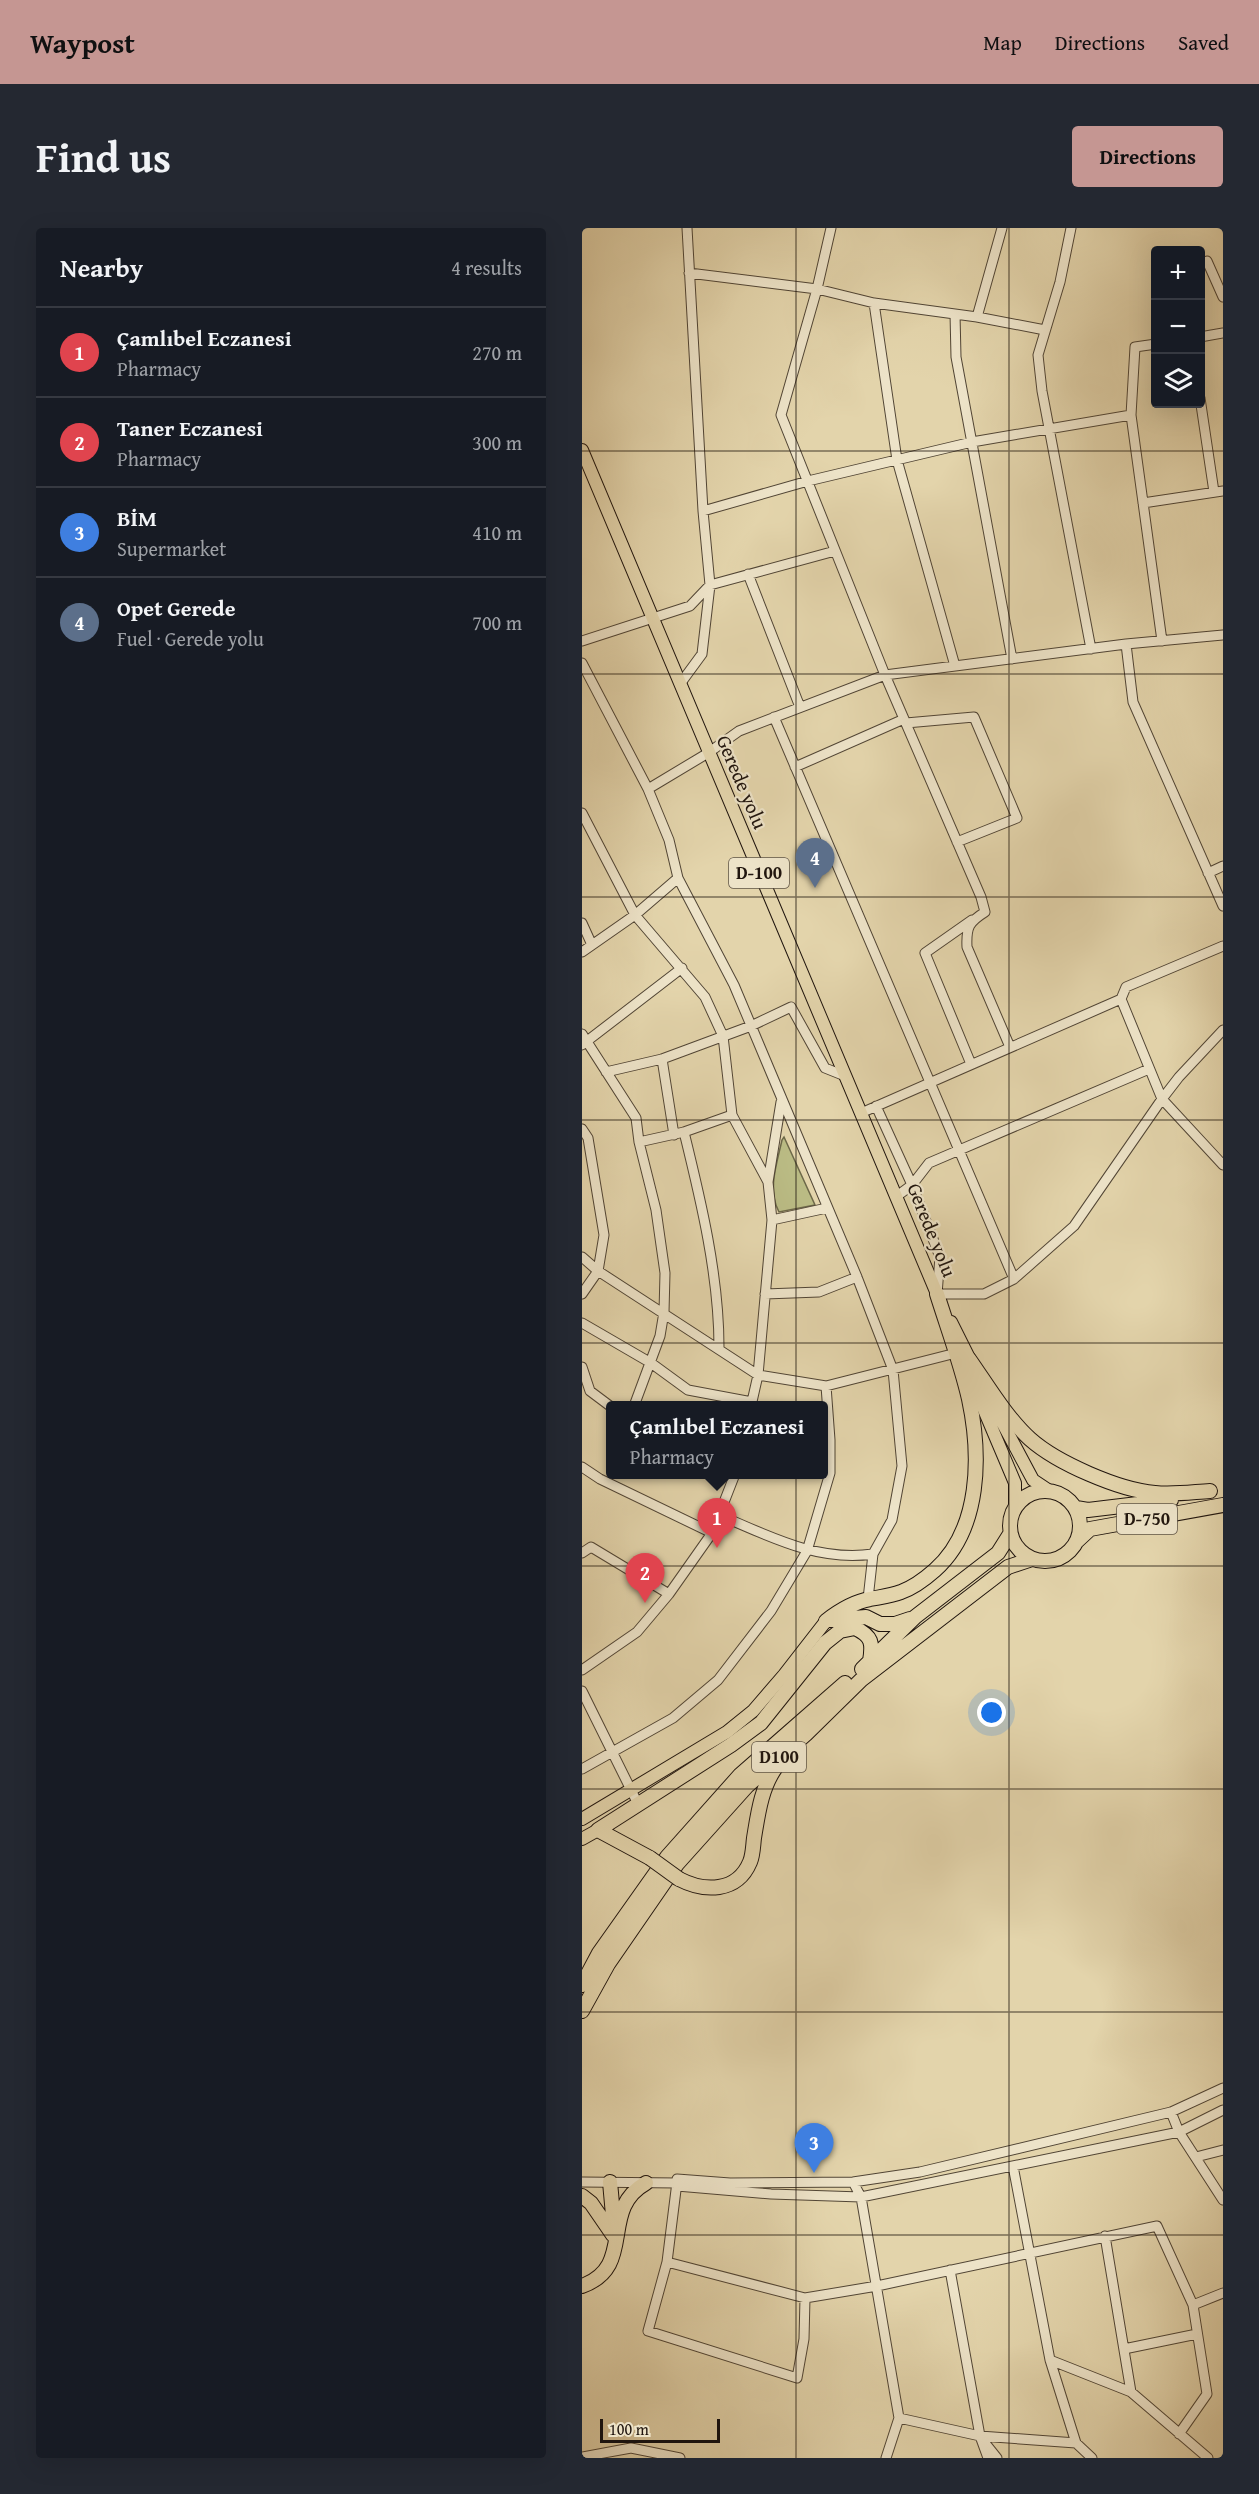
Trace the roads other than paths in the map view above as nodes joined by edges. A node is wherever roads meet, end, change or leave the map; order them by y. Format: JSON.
{"nodes":[{"id":1,"x":687,"y":228,"type":"edge"},
{"id":2,"x":831,"y":228,"type":"edge"},
{"id":3,"x":1002,"y":228,"type":"edge"},
{"id":4,"x":1071,"y":228,"type":"edge"},
{"id":5,"x":1207,"y":261,"type":"dead end"},
{"id":6,"x":689,"y":273,"type":"junction"},
{"id":7,"x":818,"y":289,"type":"junction"},
{"id":8,"x":1223,"y":297,"type":"edge"},
{"id":9,"x":874,"y":303,"type":"junction"},
{"id":10,"x":955,"y":314,"type":"junction"},
{"id":11,"x":977,"y":317,"type":"junction"},
{"id":12,"x":1045,"y":330,"type":"junction"},
{"id":13,"x":1223,"y":333,"type":"edge"},
{"id":14,"x":1205,"y":336,"type":"edge"},
{"id":15,"x":1151,"y":345,"type":"edge"},
{"id":16,"x":1202,"y":408,"type":"edge"},
{"id":17,"x":1131,"y":415,"type":"junction"},
{"id":18,"x":1050,"y":429,"type":"junction"},
{"id":19,"x":972,"y":442,"type":"junction"},
{"id":20,"x":582,"y":450,"type":"edge"},
{"id":21,"x":897,"y":460,"type":"junction"},
{"id":22,"x":808,"y":481,"type":"junction"},
{"id":23,"x":1218,"y":492,"type":"edge"},
{"id":24,"x":1143,"y":503,"type":"junction"},
{"id":25,"x":703,"y":511,"type":"junction"},
{"id":26,"x":835,"y":551,"type":"junction"},
{"id":27,"x":748,"y":574,"type":"junction"},
{"id":28,"x":710,"y":585,"type":"junction"},
{"id":29,"x":653,"y":619,"type":"junction"},
{"id":30,"x":1223,"y":635,"type":"edge"},
{"id":31,"x":582,"y":641,"type":"edge"},
{"id":32,"x":1162,"y":641,"type":"junction"},
{"id":33,"x":1126,"y":644,"type":"junction"},
{"id":34,"x":1091,"y":649,"type":"junction"},
{"id":35,"x":1012,"y":659,"type":"junction"},
{"id":36,"x":582,"y":663,"type":"edge"},
{"id":37,"x":955,"y":666,"type":"junction"},
{"id":38,"x":885,"y":675,"type":"junction"},
{"id":39,"x":680,"y":684,"type":"junction"},
{"id":40,"x":800,"y":707,"type":"junction"},
{"id":41,"x":774,"y":717,"type":"junction"},
{"id":42,"x":905,"y":721,"type":"junction"},
{"id":43,"x":708,"y":753,"type":"junction"},
{"id":44,"x":795,"y":767,"type":"junction"},
{"id":45,"x":648,"y":789,"type":"junction"},
{"id":46,"x":582,"y":813,"type":"edge"},
{"id":47,"x":957,"y":842,"type":"junction"},
{"id":48,"x":1223,"y":866,"type":"edge"},
{"id":49,"x":1208,"y":873,"type":"junction"},
{"id":50,"x":678,"y":878,"type":"junction"},
{"id":51,"x":1223,"y":906,"type":"edge"},
{"id":52,"x":635,"y":915,"type":"junction"},
{"id":53,"x":972,"y":920,"type":"junction"},
{"id":54,"x":582,"y":923,"type":"edge"},
{"id":55,"x":592,"y":945,"type":"junction"},
{"id":56,"x":1223,"y":946,"type":"edge"},
{"id":57,"x":582,"y":952,"type":"edge"},
{"id":58,"x":682,"y":968,"type":"junction"},
{"id":59,"x":1121,"y":999,"type":"junction"},
{"id":60,"x":750,"y":1026,"type":"junction"},
{"id":61,"x":1223,"y":1030,"type":"edge"},
{"id":62,"x":723,"y":1036,"type":"junction"},
{"id":63,"x":584,"y":1040,"type":"edge"},
{"id":64,"x":1010,"y":1047,"type":"junction"},
{"id":65,"x":662,"y":1059,"type":"junction"},
{"id":66,"x":970,"y":1064,"type":"junction"},
{"id":67,"x":1149,"y":1069,"type":"junction"},
{"id":68,"x":606,"y":1072,"type":"junction"},
{"id":69,"x":846,"y":1076,"type":"junction"},
{"id":70,"x":930,"y":1082,"type":"junction"},
{"id":71,"x":1162,"y":1100,"type":"junction"},
{"id":72,"x":782,"y":1102,"type":"junction"},
{"id":73,"x":876,"y":1106,"type":"junction"},
{"id":74,"x":861,"y":1113,"type":"junction"},
{"id":75,"x":732,"y":1115,"type":"junction"},
{"id":76,"x":582,"y":1129,"type":"edge"},
{"id":77,"x":684,"y":1132,"type":"junction"},
{"id":78,"x":674,"y":1135,"type":"junction"},
{"id":79,"x":639,"y":1142,"type":"junction"},
{"id":80,"x":960,"y":1150,"type":"junction"},
{"id":81,"x":1223,"y":1165,"type":"edge"},
{"id":82,"x":768,"y":1182,"type":"junction"},
{"id":83,"x":912,"y":1185,"type":"junction"},
{"id":84,"x":897,"y":1196,"type":"junction"},
{"id":85,"x":827,"y":1208,"type":"junction"},
{"id":86,"x":772,"y":1220,"type":"junction"},
{"id":87,"x":582,"y":1257,"type":"edge"},
{"id":88,"x":598,"y":1270,"type":"junction"},
{"id":89,"x":857,"y":1277,"type":"junction"},
{"id":90,"x":1014,"y":1279,"type":"junction"},
{"id":91,"x":582,"y":1294,"type":"edge"},
{"id":92,"x":765,"y":1294,"type":"junction"},
{"id":93,"x":937,"y":1294,"type":"junction"},
{"id":94,"x":664,"y":1312,"type":"junction"},
{"id":95,"x":582,"y":1323,"type":"edge"},
{"id":96,"x":719,"y":1347,"type":"junction"},
{"id":97,"x":962,"y":1354,"type":"junction"},
{"id":98,"x":651,"y":1363,"type":"junction"},
{"id":99,"x":582,"y":1367,"type":"edge"},
{"id":100,"x":893,"y":1370,"type":"junction"},
{"id":101,"x":758,"y":1375,"type":"junction"},
{"id":102,"x":826,"y":1386,"type":"junction"},
{"id":103,"x":636,"y":1401,"type":"edge"},
{"id":104,"x":738,"y":1401,"type":"edge"},
{"id":105,"x":753,"y":1401,"type":"edge"},
{"id":106,"x":827,"y":1401,"type":"edge"},
{"id":107,"x":606,"y":1403,"type":"edge"},
{"id":108,"x":828,"y":1413,"type":"edge"},
{"id":109,"x":582,"y":1467,"type":"edge"},
{"id":110,"x":733,"y":1479,"type":"edge"},
{"id":111,"x":1217,"y":1489,"type":"edge"},
{"id":112,"x":1048,"y":1490,"type":"junction"},
{"id":113,"x":1016,"y":1505,"type":"junction"},
{"id":114,"x":1223,"y":1505,"type":"edge"},
{"id":115,"x":1076,"y":1508,"type":"junction"},
{"id":116,"x":718,"y":1515,"type":"junction"},
{"id":117,"x":712,"y":1533,"type":"junction"},
{"id":118,"x":1010,"y":1534,"type":"junction"},
{"id":119,"x":1076,"y":1542,"type":"junction"},
{"id":120,"x":807,"y":1551,"type":"junction"},
{"id":121,"x":582,"y":1553,"type":"edge"},
{"id":122,"x":873,"y":1554,"type":"junction"},
{"id":123,"x":1032,"y":1559,"type":"junction"},
{"id":124,"x":669,"y":1594,"type":"junction"},
{"id":125,"x":868,"y":1599,"type":"junction"},
{"id":126,"x":915,"y":1617,"type":"junction"},
{"id":127,"x":825,"y":1621,"type":"junction"},
{"id":128,"x":870,"y":1661,"type":"junction"},
{"id":129,"x":582,"y":1670,"type":"edge"},
{"id":130,"x":861,"y":1680,"type":"junction"},
{"id":131,"x":582,"y":1691,"type":"edge"},
{"id":132,"x":611,"y":1752,"type":"junction"},
{"id":133,"x":582,"y":1769,"type":"edge"},
{"id":134,"x":631,"y":1789,"type":"junction"},
{"id":135,"x":638,"y":1804,"type":"junction"},
{"id":136,"x":582,"y":1819,"type":"edge"},
{"id":137,"x":598,"y":1830,"type":"junction"},
{"id":138,"x":582,"y":1839,"type":"edge"},
{"id":139,"x":582,"y":1985,"type":"edge"},
{"id":140,"x":582,"y":2011,"type":"edge"},
{"id":141,"x":1223,"y":2088,"type":"edge"},
{"id":142,"x":1223,"y":2110,"type":"edge"},
{"id":143,"x":1171,"y":2112,"type":"junction"},
{"id":144,"x":1179,"y":2132,"type":"junction"},
{"id":145,"x":1223,"y":2151,"type":"edge"},
{"id":146,"x":1196,"y":2157,"type":"junction"},
{"id":147,"x":1013,"y":2166,"type":"junction"},
{"id":148,"x":677,"y":2180,"type":"junction"},
{"id":149,"x":610,"y":2181,"type":"junction"},
{"id":150,"x":582,"y":2182,"type":"edge"},
{"id":151,"x":853,"y":2182,"type":"junction"},
{"id":152,"x":646,"y":2183,"type":"junction"},
{"id":153,"x":582,"y":2196,"type":"edge"},
{"id":154,"x":861,"y":2197,"type":"junction"},
{"id":155,"x":1223,"y":2200,"type":"edge"},
{"id":156,"x":1105,"y":2236,"type":"junction"},
{"id":157,"x":615,"y":2240,"type":"junction"},
{"id":158,"x":1030,"y":2252,"type":"junction"},
{"id":159,"x":667,"y":2262,"type":"junction"},
{"id":160,"x":950,"y":2270,"type":"junction"},
{"id":161,"x":582,"y":2286,"type":"edge"},
{"id":162,"x":877,"y":2286,"type":"junction"},
{"id":163,"x":1223,"y":2293,"type":"edge"},
{"id":164,"x":805,"y":2298,"type":"junction"},
{"id":165,"x":1193,"y":2305,"type":"junction"},
{"id":166,"x":1197,"y":2334,"type":"junction"},
{"id":167,"x":1124,"y":2349,"type":"junction"},
{"id":168,"x":1050,"y":2361,"type":"junction"},
{"id":169,"x":1131,"y":2392,"type":"junction"},
{"id":170,"x":899,"y":2418,"type":"junction"},
{"id":171,"x":1179,"y":2434,"type":"junction"},
{"id":172,"x":980,"y":2436,"type":"junction"},
{"id":173,"x":1076,"y":2443,"type":"junction"},
{"id":174,"x":582,"y":2457,"type":"edge"},
{"id":175,"x":680,"y":2458,"type":"edge"},
{"id":176,"x":886,"y":2458,"type":"edge"},
{"id":177,"x":988,"y":2458,"type":"edge"},
{"id":178,"x":997,"y":2458,"type":"edge"},
{"id":179,"x":1092,"y":2458,"type":"edge"},
{"id":180,"x":1208,"y":2458,"type":"edge"}],
"edges":[{"from":1,"to":6,"type":"street"},
{"from":2,"to":7,"type":"street"},
{"from":3,"to":11,"type":"street"},
{"from":4,"to":12,"type":"street"},
{"from":5,"to":8,"type":"street"},
{"from":6,"to":7,"type":"street"},
{"from":6,"to":25,"type":"street"},
{"from":7,"to":9,"type":"street"},
{"from":7,"to":22,"type":"street"},
{"from":9,"to":10,"type":"street"},
{"from":9,"to":21,"type":"street"},
{"from":10,"to":11,"type":"street"},
{"from":10,"to":19,"type":"street"},
{"from":11,"to":12,"type":"street"},
{"from":12,"to":18,"type":"street"},
{"from":13,"to":14,"type":"street"},
{"from":15,"to":17,"type":"street"},
{"from":16,"to":23,"type":"street"},
{"from":17,"to":18,"type":"street"},
{"from":17,"to":24,"type":"street"},
{"from":18,"to":19,"type":"street"},
{"from":18,"to":34,"type":"street"},
{"from":19,"to":21,"type":"street"},
{"from":19,"to":35,"type":"street"},
{"from":20,"to":29,"type":"main road","name":"Gerede yolu","number":"D-100"},
{"from":21,"to":22,"type":"street"},
{"from":21,"to":37,"type":"street"},
{"from":22,"to":25,"type":"street"},
{"from":22,"to":26,"type":"street"},
{"from":23,"to":24,"type":"street"},
{"from":24,"to":32,"type":"street"},
{"from":25,"to":28,"type":"street"},
{"from":26,"to":27,"type":"street"},
{"from":26,"to":38,"type":"street"},
{"from":27,"to":28,"type":"street"},
{"from":27,"to":40,"type":"street"},
{"from":28,"to":29,"type":"street"},
{"from":28,"to":39,"type":"street"},
{"from":29,"to":31,"type":"street"},
{"from":29,"to":39,"type":"main road","name":"Gerede yolu","number":"D-100"},
{"from":30,"to":32,"type":"street"},
{"from":32,"to":33,"type":"street"},
{"from":33,"to":34,"type":"street"},
{"from":33,"to":49,"type":"street"},
{"from":34,"to":35,"type":"street"},
{"from":35,"to":37,"type":"street"},
{"from":36,"to":45,"type":"street"},
{"from":37,"to":38,"type":"street"},
{"from":38,"to":40,"type":"street"},
{"from":38,"to":42,"type":"street"},
{"from":39,"to":43,"type":"main road","name":"Gerede yolu","number":"D-100"},
{"from":40,"to":41,"type":"street"},
{"from":41,"to":43,"type":"street"},
{"from":41,"to":44,"type":"street"},
{"from":42,"to":44,"type":"street"},
{"from":42,"to":47,"type":"street"},
{"from":42,"to":47,"type":"street"},
{"from":43,"to":45,"type":"street"},
{"from":43,"to":69,"type":"main road","name":"Gerede yolu","number":"D-100"},
{"from":44,"to":70,"type":"street"},
{"from":45,"to":50,"type":"street"},
{"from":46,"to":52,"type":"street"},
{"from":47,"to":53,"type":"street"},
{"from":48,"to":49,"type":"street"},
{"from":49,"to":51,"type":"street"},
{"from":50,"to":52,"type":"street"},
{"from":50,"to":60,"type":"street"},
{"from":52,"to":55,"type":"street"},
{"from":52,"to":58,"type":"street"},
{"from":53,"to":64,"type":"street"},
{"from":53,"to":66,"type":"street"},
{"from":54,"to":55,"type":"street"},
{"from":55,"to":57,"type":"street"},
{"from":56,"to":59,"type":"street"},
{"from":58,"to":62,"type":"street"},
{"from":58,"to":63,"type":"street"},
{"from":59,"to":64,"type":"street"},
{"from":59,"to":67,"type":"street"},
{"from":60,"to":62,"type":"street"},
{"from":60,"to":69,"type":"street"},
{"from":60,"to":72,"type":"street"},
{"from":61,"to":71,"type":"street"},
{"from":62,"to":65,"type":"street"},
{"from":62,"to":75,"type":"street"},
{"from":63,"to":68,"type":"street"},
{"from":64,"to":66,"type":"street"},
{"from":65,"to":68,"type":"street"},
{"from":65,"to":78,"type":"street"},
{"from":66,"to":70,"type":"street"},
{"from":67,"to":71,"type":"street"},
{"from":67,"to":80,"type":"street"},
{"from":68,"to":79,"type":"street"},
{"from":69,"to":74,"type":"main road","name":"Gerede yolu","number":"D-100"},
{"from":70,"to":73,"type":"street"},
{"from":70,"to":80,"type":"street"},
{"from":71,"to":81,"type":"street"},
{"from":71,"to":90,"type":"street"},
{"from":72,"to":82,"type":"street"},
{"from":72,"to":85,"type":"street"},
{"from":73,"to":74,"type":"street"},
{"from":73,"to":83,"type":"street"},
{"from":74,"to":84,"type":"main road","name":"Gerede yolu","number":"D-100"},
{"from":75,"to":77,"type":"street"},
{"from":75,"to":82,"type":"street"},
{"from":76,"to":88,"type":"street"},
{"from":77,"to":78,"type":"street"},
{"from":77,"to":96,"type":"street"},
{"from":78,"to":79,"type":"street"},
{"from":79,"to":94,"type":"street"},
{"from":80,"to":83,"type":"street"},
{"from":80,"to":90,"type":"street"},
{"from":82,"to":86,"type":"street"},
{"from":83,"to":84,"type":"street"},
{"from":83,"to":93,"type":"street"},
{"from":84,"to":93,"type":"main road","name":"Gerede yolu","number":"D-100"},
{"from":85,"to":86,"type":"street"},
{"from":85,"to":89,"type":"street"},
{"from":86,"to":92,"type":"street"},
{"from":87,"to":88,"type":"street"},
{"from":88,"to":91,"type":"street"},
{"from":88,"to":94,"type":"street"},
{"from":89,"to":92,"type":"street"},
{"from":89,"to":100,"type":"street"},
{"from":90,"to":93,"type":"street"},
{"from":92,"to":101,"type":"street"},
{"from":93,"to":97,"type":"highway"},
{"from":94,"to":96,"type":"street"},
{"from":94,"to":98,"type":"street"},
{"from":95,"to":98,"type":"street"},
{"from":96,"to":101,"type":"street"},
{"from":97,"to":100,"type":"street"},
{"from":97,"to":111,"type":"highway"},
{"from":97,"to":112,"type":"main road"},
{"from":97,"to":113,"type":"main road","number":"D100"},
{"from":97,"to":125,"type":"highway"},
{"from":98,"to":103,"type":"street"},
{"from":98,"to":104,"type":"street"},
{"from":99,"to":107,"type":"street"},
{"from":100,"to":102,"type":"street"},
{"from":100,"to":122,"type":"street"},
{"from":101,"to":102,"type":"street"},
{"from":101,"to":105,"type":"street"},
{"from":102,"to":106,"type":"street"},
{"from":108,"to":120,"type":"street"},
{"from":109,"to":117,"type":"street"},
{"from":110,"to":116,"type":"street"},
{"from":111,"to":115,"type":"highway"},
{"from":112,"to":113,"type":"highway"},
{"from":112,"to":115,"type":"highway"},
{"from":113,"to":118,"type":"highway","number":"D100"},
{"from":114,"to":119,"type":"highway","number":"D-750"},
{"from":115,"to":119,"type":"highway"},
{"from":116,"to":117,"type":"street"},
{"from":116,"to":120,"type":"street"},
{"from":117,"to":124,"type":"street"},
{"from":118,"to":123,"type":"highway"},
{"from":118,"to":126,"type":"highway","number":"D100"},
{"from":119,"to":123,"type":"highway","number":"D100"},
{"from":120,"to":122,"type":"street"},
{"from":120,"to":132,"type":"street"},
{"from":121,"to":124,"type":"street"},
{"from":122,"to":125,"type":"street"},
{"from":123,"to":130,"type":"highway","number":"D100"},
{"from":124,"to":129,"type":"street"},
{"from":125,"to":127,"type":"highway"},
{"from":126,"to":127,"type":"highway"},
{"from":126,"to":128,"type":"highway","number":"D100"},
{"from":127,"to":134,"type":"main road"},
{"from":128,"to":135,"type":"highway"},
{"from":128,"to":139,"type":"highway","number":"D100"},
{"from":130,"to":137,"type":"highway","bridge":true},
{"from":130,"to":140,"type":"highway","number":"D100"},
{"from":131,"to":132,"type":"street"},
{"from":132,"to":133,"type":"street"},
{"from":132,"to":134,"type":"street"},
{"from":134,"to":135,"type":"street"},
{"from":134,"to":136,"type":"main road"},
{"from":135,"to":137,"type":"highway"},
{"from":137,"to":138,"type":"main road"},
{"from":141,"to":143,"type":"street"},
{"from":142,"to":144,"type":"street"},
{"from":143,"to":144,"type":"street"},
{"from":143,"to":151,"type":"street"},
{"from":144,"to":146,"type":"street"},
{"from":144,"to":147,"type":"street"},
{"from":145,"to":146,"type":"street"},
{"from":146,"to":155,"type":"street"},
{"from":147,"to":154,"type":"street"},
{"from":147,"to":158,"type":"street"},
{"from":148,"to":151,"type":"street"},
{"from":148,"to":152,"type":"street"},
{"from":148,"to":154,"type":"street"},
{"from":148,"to":159,"type":"street"},
{"from":149,"to":150,"type":"street"},
{"from":149,"to":152,"type":"street"},
{"from":149,"to":157,"type":"highway"},
{"from":151,"to":154,"type":"street"},
{"from":152,"to":157,"type":"highway"},
{"from":153,"to":157,"type":"highway"},
{"from":154,"to":162,"type":"street"},
{"from":156,"to":158,"type":"street"},
{"from":156,"to":165,"type":"street"},
{"from":156,"to":167,"type":"street"},
{"from":157,"to":161,"type":"highway"},
{"from":158,"to":160,"type":"street"},
{"from":158,"to":168,"type":"street"},
{"from":159,"to":164,"type":"street"},
{"from":159,"to":164,"type":"street"},
{"from":160,"to":162,"type":"street"},
{"from":160,"to":172,"type":"street"},
{"from":162,"to":164,"type":"street"},
{"from":162,"to":170,"type":"street"},
{"from":163,"to":165,"type":"street"},
{"from":165,"to":166,"type":"street"},
{"from":166,"to":167,"type":"street"},
{"from":166,"to":171,"type":"street"},
{"from":167,"to":169,"type":"street"},
{"from":168,"to":169,"type":"street"},
{"from":168,"to":173,"type":"street"},
{"from":169,"to":171,"type":"street"},
{"from":170,"to":172,"type":"street"},
{"from":170,"to":176,"type":"street"},
{"from":171,"to":180,"type":"street"},
{"from":172,"to":173,"type":"street"},
{"from":172,"to":177,"type":"street"},
{"from":172,"to":178,"type":"street"},
{"from":173,"to":179,"type":"street"},
{"from":174,"to":175,"type":"street"}]}
